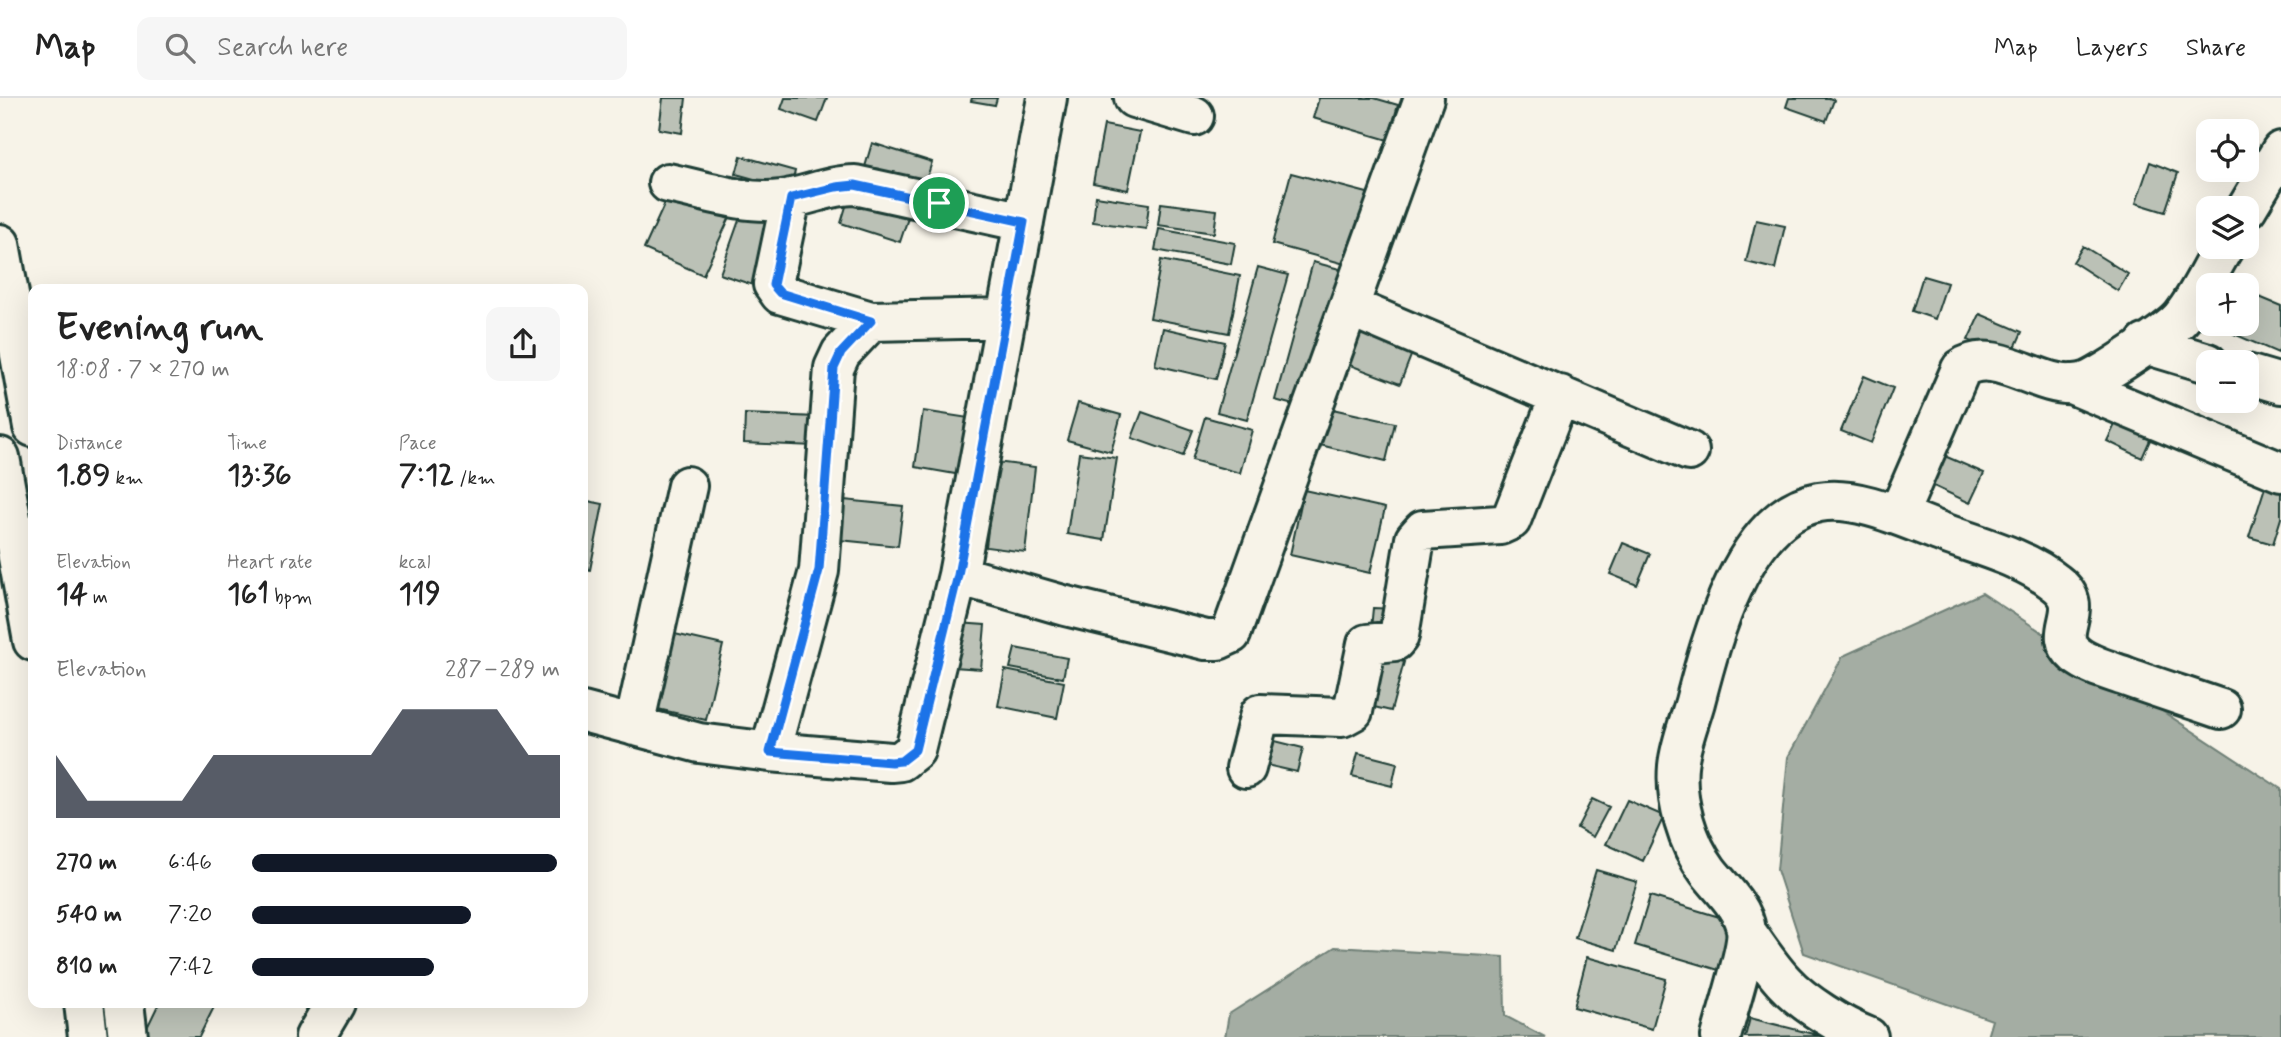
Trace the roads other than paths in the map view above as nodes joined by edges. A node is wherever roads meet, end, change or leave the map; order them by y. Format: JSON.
{"nodes":[{"id":1,"x":1047,"y":98,"type":"edge"},
{"id":2,"x":1134,"y":98,"type":"edge"},
{"id":3,"x":1424,"y":98,"type":"edge"},
{"id":4,"x":1195,"y":116,"type":"dead end"},
{"id":5,"x":2281,"y":151,"type":"edge"},
{"id":6,"x":668,"y":183,"type":"dead end"},
{"id":7,"x":2254,"y":196,"type":"edge"},
{"id":8,"x":791,"y":198,"type":"junction"},
{"id":9,"x":1024,"y":222,"type":"junction"},
{"id":10,"x":0,"y":244,"type":"edge"},
{"id":11,"x":2217,"y":259,"type":"edge"},
{"id":12,"x":1350,"y":307,"type":"junction"},
{"id":13,"x":1005,"y":318,"type":"junction"},
{"id":14,"x":871,"y":321,"type":"junction"},
{"id":15,"x":2145,"y":344,"type":"junction"},
{"id":16,"x":2196,"y":359,"type":"edge"},
{"id":17,"x":2259,"y":378,"type":"edge"},
{"id":18,"x":2071,"y":384,"type":"junction"},
{"id":19,"x":2281,"y":384,"type":"edge"},
{"id":20,"x":1560,"y":395,"type":"junction"},
{"id":21,"x":28,"y":399,"type":"edge"},
{"id":22,"x":1689,"y":451,"type":"dead end"},
{"id":23,"x":0,"y":457,"type":"edge"},
{"id":24,"x":2281,"y":472,"type":"edge"},
{"id":25,"x":687,"y":486,"type":"dead end"},
{"id":26,"x":1898,"y":515,"type":"junction"},
{"id":27,"x":958,"y":575,"type":"junction"},
{"id":28,"x":28,"y":614,"type":"edge"},
{"id":29,"x":2221,"y":709,"type":"dead end"},
{"id":30,"x":588,"y":713,"type":"edge"},
{"id":31,"x":634,"y":726,"type":"junction"},
{"id":32,"x":770,"y":752,"type":"junction"},
{"id":33,"x":1246,"y":768,"type":"dead end"},
{"id":34,"x":1747,"y":933,"type":"junction"},
{"id":35,"x":85,"y":1008,"type":"edge"},
{"id":36,"x":125,"y":1008,"type":"edge"},
{"id":37,"x":331,"y":1008,"type":"edge"},
{"id":38,"x":88,"y":1037,"type":"edge"},
{"id":39,"x":128,"y":1037,"type":"edge"},
{"id":40,"x":315,"y":1037,"type":"edge"},
{"id":41,"x":1721,"y":1037,"type":"edge"},
{"id":42,"x":1868,"y":1037,"type":"edge"}],
"edges":[{"from":1,"to":9,"type":"main road"},
{"from":2,"to":4,"type":"main road"},
{"from":3,"to":12,"type":"main road"},
{"from":5,"to":7,"type":"main road"},
{"from":6,"to":8,"type":"main road"},
{"from":8,"to":9,"type":"main road"},
{"from":8,"to":14,"type":"main road"},
{"from":9,"to":13,"type":"main road"},
{"from":10,"to":21,"type":"main road"},
{"from":11,"to":15,"type":"main road"},
{"from":12,"to":20,"type":"main road"},
{"from":12,"to":27,"type":"main road"},
{"from":13,"to":14,"type":"main road"},
{"from":13,"to":27,"type":"main road"},
{"from":14,"to":32,"type":"main road"},
{"from":15,"to":16,"type":"main road"},
{"from":15,"to":18,"type":"main road"},
{"from":17,"to":19,"type":"main road"},
{"from":18,"to":24,"type":"main road"},
{"from":18,"to":26,"type":"main road"},
{"from":20,"to":22,"type":"main road"},
{"from":20,"to":33,"type":"main road"},
{"from":23,"to":28,"type":"main road"},
{"from":25,"to":31,"type":"main road"},
{"from":26,"to":29,"type":"main road"},
{"from":26,"to":34,"type":"main road"},
{"from":27,"to":32,"type":"main road"},
{"from":30,"to":31,"type":"main road"},
{"from":31,"to":32,"type":"main road"},
{"from":34,"to":41,"type":"main road"},
{"from":34,"to":42,"type":"main road"},
{"from":35,"to":38,"type":"main road"},
{"from":36,"to":39,"type":"main road"},
{"from":37,"to":40,"type":"main road"}]}
